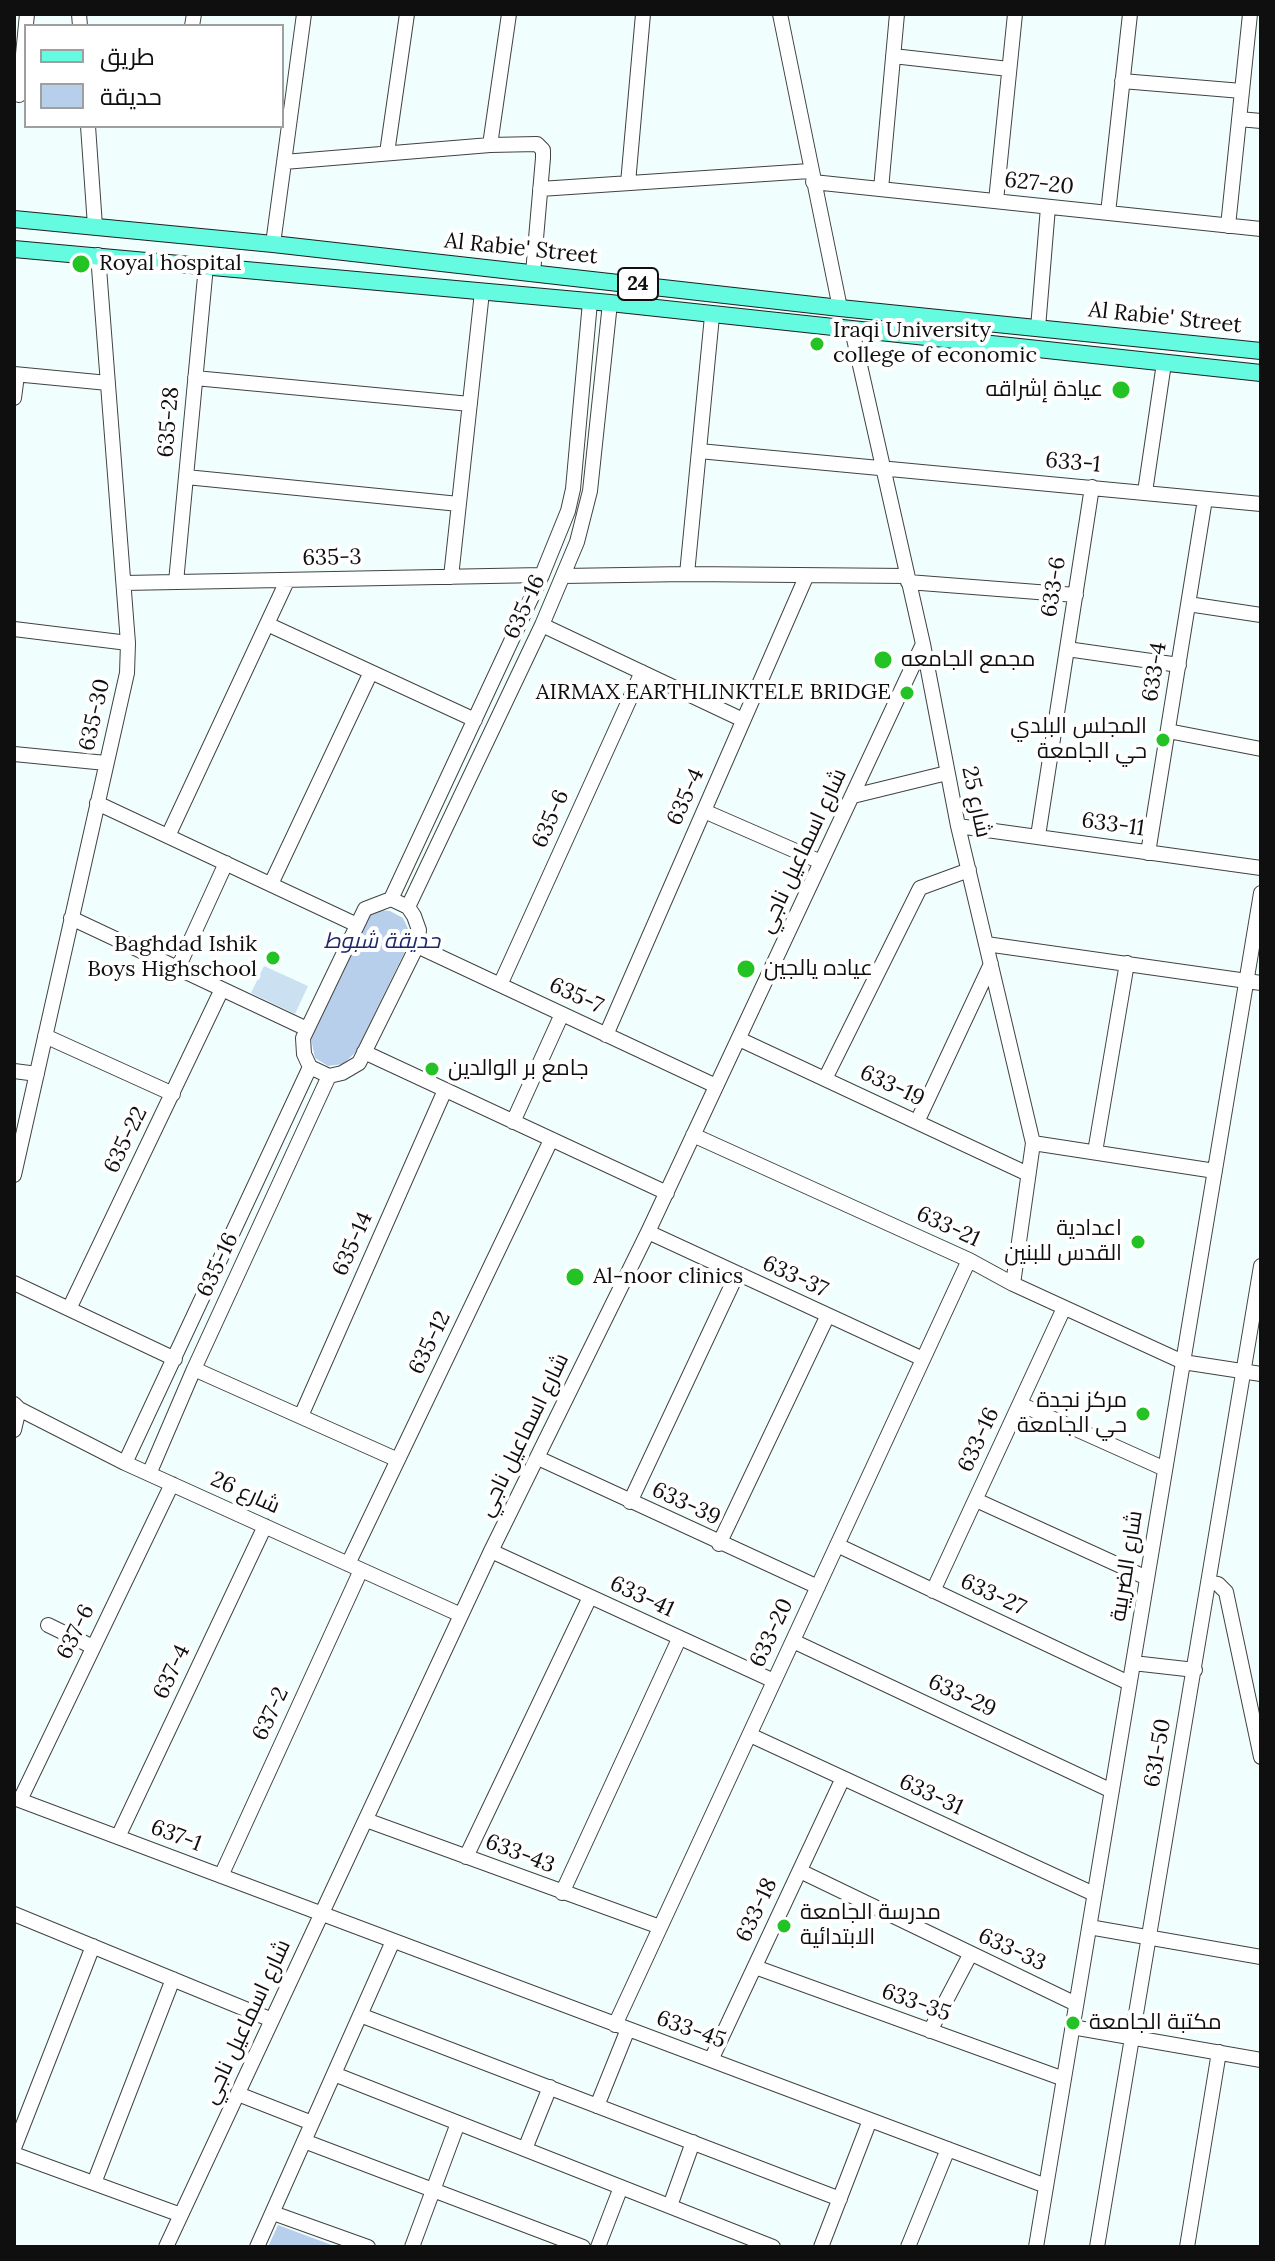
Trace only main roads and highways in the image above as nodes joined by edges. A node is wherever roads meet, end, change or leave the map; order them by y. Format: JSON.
{"nodes":[{"id":1,"x":14,"y":219,"type":"edge"},
{"id":2,"x":14,"y":249,"type":"edge"},
{"id":3,"x":404,"y":258,"type":"junction"},
{"id":4,"x":525,"y":272,"type":"junction"},
{"id":5,"x":312,"y":276,"type":"junction"},
{"id":6,"x":423,"y":287,"type":"junction"},
{"id":7,"x":919,"y":316,"type":"junction"},
{"id":8,"x":958,"y":320,"type":"junction"},
{"id":9,"x":918,"y":337,"type":"junction"},
{"id":10,"x":958,"y":341,"type":"junction"},
{"id":11,"x":1261,"y":351,"type":"edge"},
{"id":12,"x":1261,"y":373,"type":"edge"}],
"edges":[{"from":1,"to":3,"type":"main road","name":"Al Rabie' Street","number":"24"},
{"from":2,"to":5,"type":"main road","name":"Al Rabie' Street","number":"24"},
{"from":3,"to":4,"type":"main road","name":"Al Rabie' Street","number":"24"},
{"from":3,"to":5,"type":"main road"},
{"from":4,"to":6,"type":"main road"},
{"from":4,"to":7,"type":"main road","name":"Al Rabie' Street","number":"24"},
{"from":5,"to":6,"type":"main road","name":"Al Rabie' Street","number":"24"},
{"from":6,"to":9,"type":"main road","name":"Al Rabie' Street","number":"24"},
{"from":7,"to":8,"type":"main road","name":"Al Rabie' Street","number":"24"},
{"from":7,"to":9,"type":"main road"},
{"from":8,"to":10,"type":"main road"},
{"from":8,"to":11,"type":"main road","name":"Al Rabie' Street","number":"24"},
{"from":9,"to":10,"type":"main road","name":"Al Rabie' Street","number":"24"},
{"from":10,"to":12,"type":"main road","name":"Al Rabie' Street","number":"24"}]}
